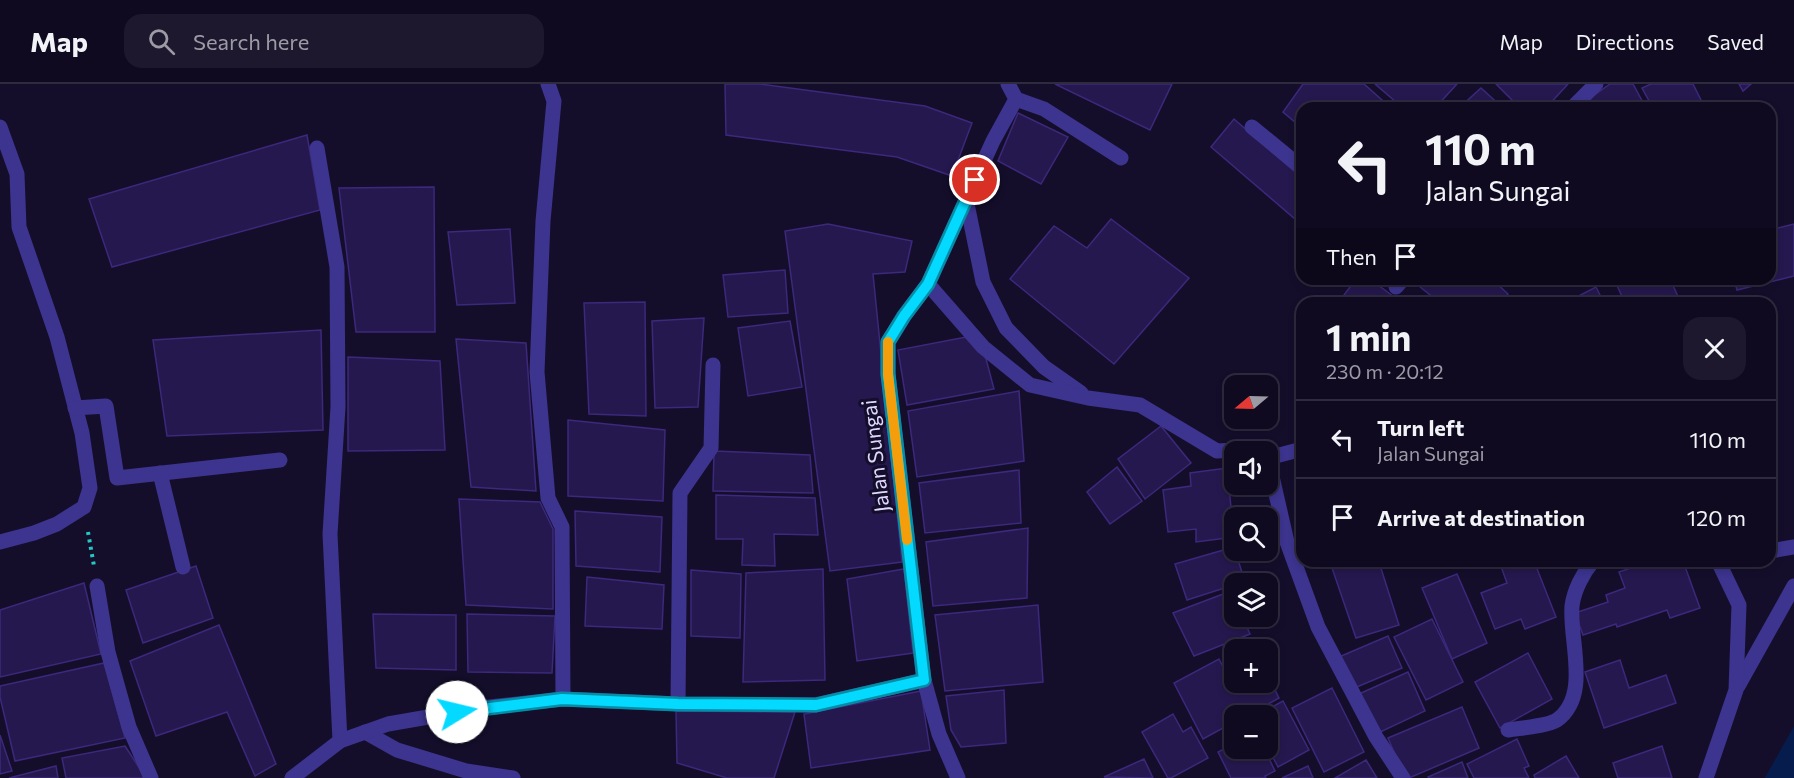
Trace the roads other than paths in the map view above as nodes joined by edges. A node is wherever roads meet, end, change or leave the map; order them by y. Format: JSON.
{"nodes":[{"id":1,"x":548,"y":84,"type":"edge"},
{"id":2,"x":1008,"y":84,"type":"edge"},
{"id":3,"x":1596,"y":84,"type":"edge"},
{"id":4,"x":1016,"y":99,"type":"junction"},
{"id":5,"x":1578,"y":102,"type":"edge"},
{"id":6,"x":0,"y":127,"type":"edge"},
{"id":7,"x":1252,"y":127,"type":"dead end"},
{"id":8,"x":317,"y":148,"type":"dead end"},
{"id":9,"x":1121,"y":158,"type":"dead end"},
{"id":10,"x":1296,"y":163,"type":"edge"},
{"id":11,"x":966,"y":199,"type":"junction"},
{"id":12,"x":928,"y":284,"type":"junction"},
{"id":13,"x":714,"y":365,"type":"dead end"},
{"id":14,"x":1088,"y":398,"type":"junction"},
{"id":15,"x":75,"y":408,"type":"junction"},
{"id":16,"x":1224,"y":450,"type":"edge"},
{"id":17,"x":1296,"y":451,"type":"edge"},
{"id":18,"x":1278,"y":456,"type":"edge"},
{"id":19,"x":280,"y":460,"type":"dead end"},
{"id":20,"x":160,"y":473,"type":"junction"},
{"id":21,"x":1276,"y":495,"type":"edge"},
{"id":22,"x":0,"y":542,"type":"edge"},
{"id":23,"x":1794,"y":547,"type":"edge"},
{"id":24,"x":1776,"y":550,"type":"edge"},
{"id":25,"x":183,"y":567,"type":"dead end"},
{"id":26,"x":1296,"y":567,"type":"edge"},
{"id":27,"x":1296,"y":567,"type":"edge"},
{"id":28,"x":1588,"y":567,"type":"edge"},
{"id":29,"x":1721,"y":567,"type":"edge"},
{"id":30,"x":98,"y":586,"type":"road end"},
{"id":31,"x":1794,"y":586,"type":"edge"},
{"id":32,"x":924,"y":680,"type":"junction"},
{"id":33,"x":1736,"y":690,"type":"junction"},
{"id":34,"x":562,"y":699,"type":"junction"},
{"id":35,"x":678,"y":704,"type":"junction"},
{"id":36,"x":1508,"y":730,"type":"dead end"},
{"id":37,"x":365,"y":732,"type":"junction"},
{"id":38,"x":340,"y":741,"type":"junction"},
{"id":39,"x":151,"y":778,"type":"edge"},
{"id":40,"x":292,"y":778,"type":"edge"},
{"id":41,"x":513,"y":778,"type":"edge"},
{"id":42,"x":958,"y":778,"type":"edge"},
{"id":43,"x":1403,"y":778,"type":"edge"},
{"id":44,"x":1706,"y":778,"type":"edge"}],
"edges":[{"from":1,"to":34,"type":"street"},
{"from":2,"to":4,"type":"street"},
{"from":3,"to":5,"type":"street"},
{"from":4,"to":9,"type":"street"},
{"from":4,"to":11,"type":"street","name":"Jalan Sungai"},
{"from":6,"to":15,"type":"street"},
{"from":7,"to":10,"type":"street"},
{"from":8,"to":38,"type":"street"},
{"from":11,"to":12,"type":"street","name":"Jalan Sungai"},
{"from":11,"to":14,"type":"street"},
{"from":12,"to":14,"type":"street"},
{"from":12,"to":32,"type":"street","name":"Jalan Sungai"},
{"from":13,"to":35,"type":"street"},
{"from":14,"to":16,"type":"street"},
{"from":15,"to":20,"type":"street"},
{"from":15,"to":22,"type":"street"},
{"from":17,"to":18,"type":"street"},
{"from":19,"to":20,"type":"street"},
{"from":20,"to":25,"type":"street"},
{"from":21,"to":27,"type":"street"},
{"from":23,"to":24,"type":"street"},
{"from":26,"to":43,"type":"street"},
{"from":28,"to":36,"type":"street"},
{"from":29,"to":33,"type":"street"},
{"from":30,"to":39,"type":"street"},
{"from":31,"to":33,"type":"street"},
{"from":32,"to":35,"type":"street"},
{"from":32,"to":42,"type":"street","name":"Jalan Sungai"},
{"from":33,"to":44,"type":"street"},
{"from":34,"to":35,"type":"street"},
{"from":34,"to":37,"type":"street"},
{"from":37,"to":38,"type":"street"},
{"from":37,"to":41,"type":"street"},
{"from":38,"to":40,"type":"street"}]}
